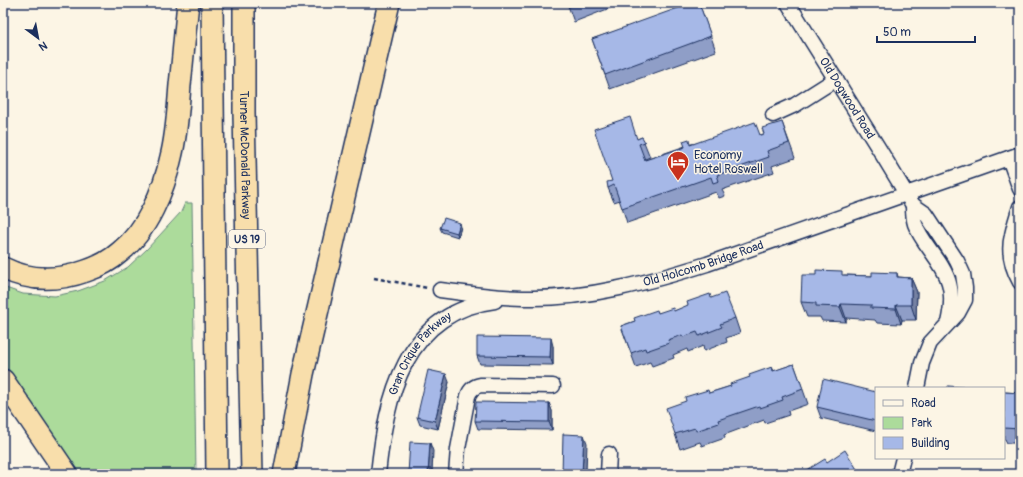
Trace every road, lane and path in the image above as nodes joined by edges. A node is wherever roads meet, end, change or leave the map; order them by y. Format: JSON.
{"nodes":[{"id":1,"x":188,"y":3,"type":"edge"},
{"id":2,"x":212,"y":3,"type":"edge"},
{"id":3,"x":244,"y":3,"type":"edge"},
{"id":4,"x":389,"y":3,"type":"edge"},
{"id":5,"x":788,"y":3,"type":"edge"},
{"id":6,"x":836,"y":79,"type":"junction"},
{"id":7,"x":773,"y":115,"type":"dead end"},
{"id":8,"x":1014,"y":156,"type":"edge"},
{"id":9,"x":1020,"y":189,"type":"edge"},
{"id":10,"x":909,"y":200,"type":"junction"},
{"id":11,"x":1019,"y":214,"type":"edge"},
{"id":12,"x":3,"y":268,"type":"edge"},
{"id":13,"x":1018,"y":273,"type":"edge"},
{"id":14,"x":374,"y":278,"type":"dead end"},
{"id":15,"x":440,"y":290,"type":"joint"},
{"id":16,"x":529,"y":298,"type":"junction"},
{"id":17,"x":3,"y":380,"type":"edge"},
{"id":18,"x":553,"y":386,"type":"dead end"},
{"id":19,"x":917,"y":387,"type":"edge"},
{"id":20,"x":609,"y":454,"type":"dead end"},
{"id":21,"x":903,"y":459,"type":"edge"},
{"id":22,"x":67,"y":474,"type":"edge"},
{"id":23,"x":217,"y":474,"type":"edge"},
{"id":24,"x":252,"y":474,"type":"edge"},
{"id":25,"x":284,"y":474,"type":"edge"},
{"id":26,"x":378,"y":474,"type":"edge"},
{"id":27,"x":456,"y":474,"type":"edge"},
{"id":28,"x":608,"y":474,"type":"edge"},
{"id":29,"x":900,"y":474,"type":"edge"}],
"edges":[{"from":1,"to":12,"type":"highway"},
{"from":2,"to":23,"type":"highway","number":"US 19"},
{"from":3,"to":24,"type":"highway","name":"Turner McDonald Parkway","number":"US 19"},
{"from":4,"to":25,"type":"highway"},
{"from":5,"to":6,"type":"street","name":"Old Dogwood Road"},
{"from":6,"to":7,"type":"street"},
{"from":6,"to":10,"type":"street","name":"Old Dogwood Road"},
{"from":8,"to":9,"type":"street"},
{"from":8,"to":10,"type":"street","name":"Old Holcomb Bridge Road"},
{"from":10,"to":16,"type":"street","name":"Old Holcomb Bridge Road"},
{"from":10,"to":19,"type":"street","name":"Old Dogwood Road"},
{"from":11,"to":13,"type":"street"},
{"from":14,"to":15,"type":"path"},
{"from":15,"to":16,"type":"street","name":"Old Holcomb Bridge Road"},
{"from":16,"to":26,"type":"street","name":"Gran Crique Parkway"},
{"from":17,"to":22,"type":"highway"},
{"from":18,"to":27,"type":"street"},
{"from":20,"to":28,"type":"street"},
{"from":21,"to":29,"type":"street"}]}
